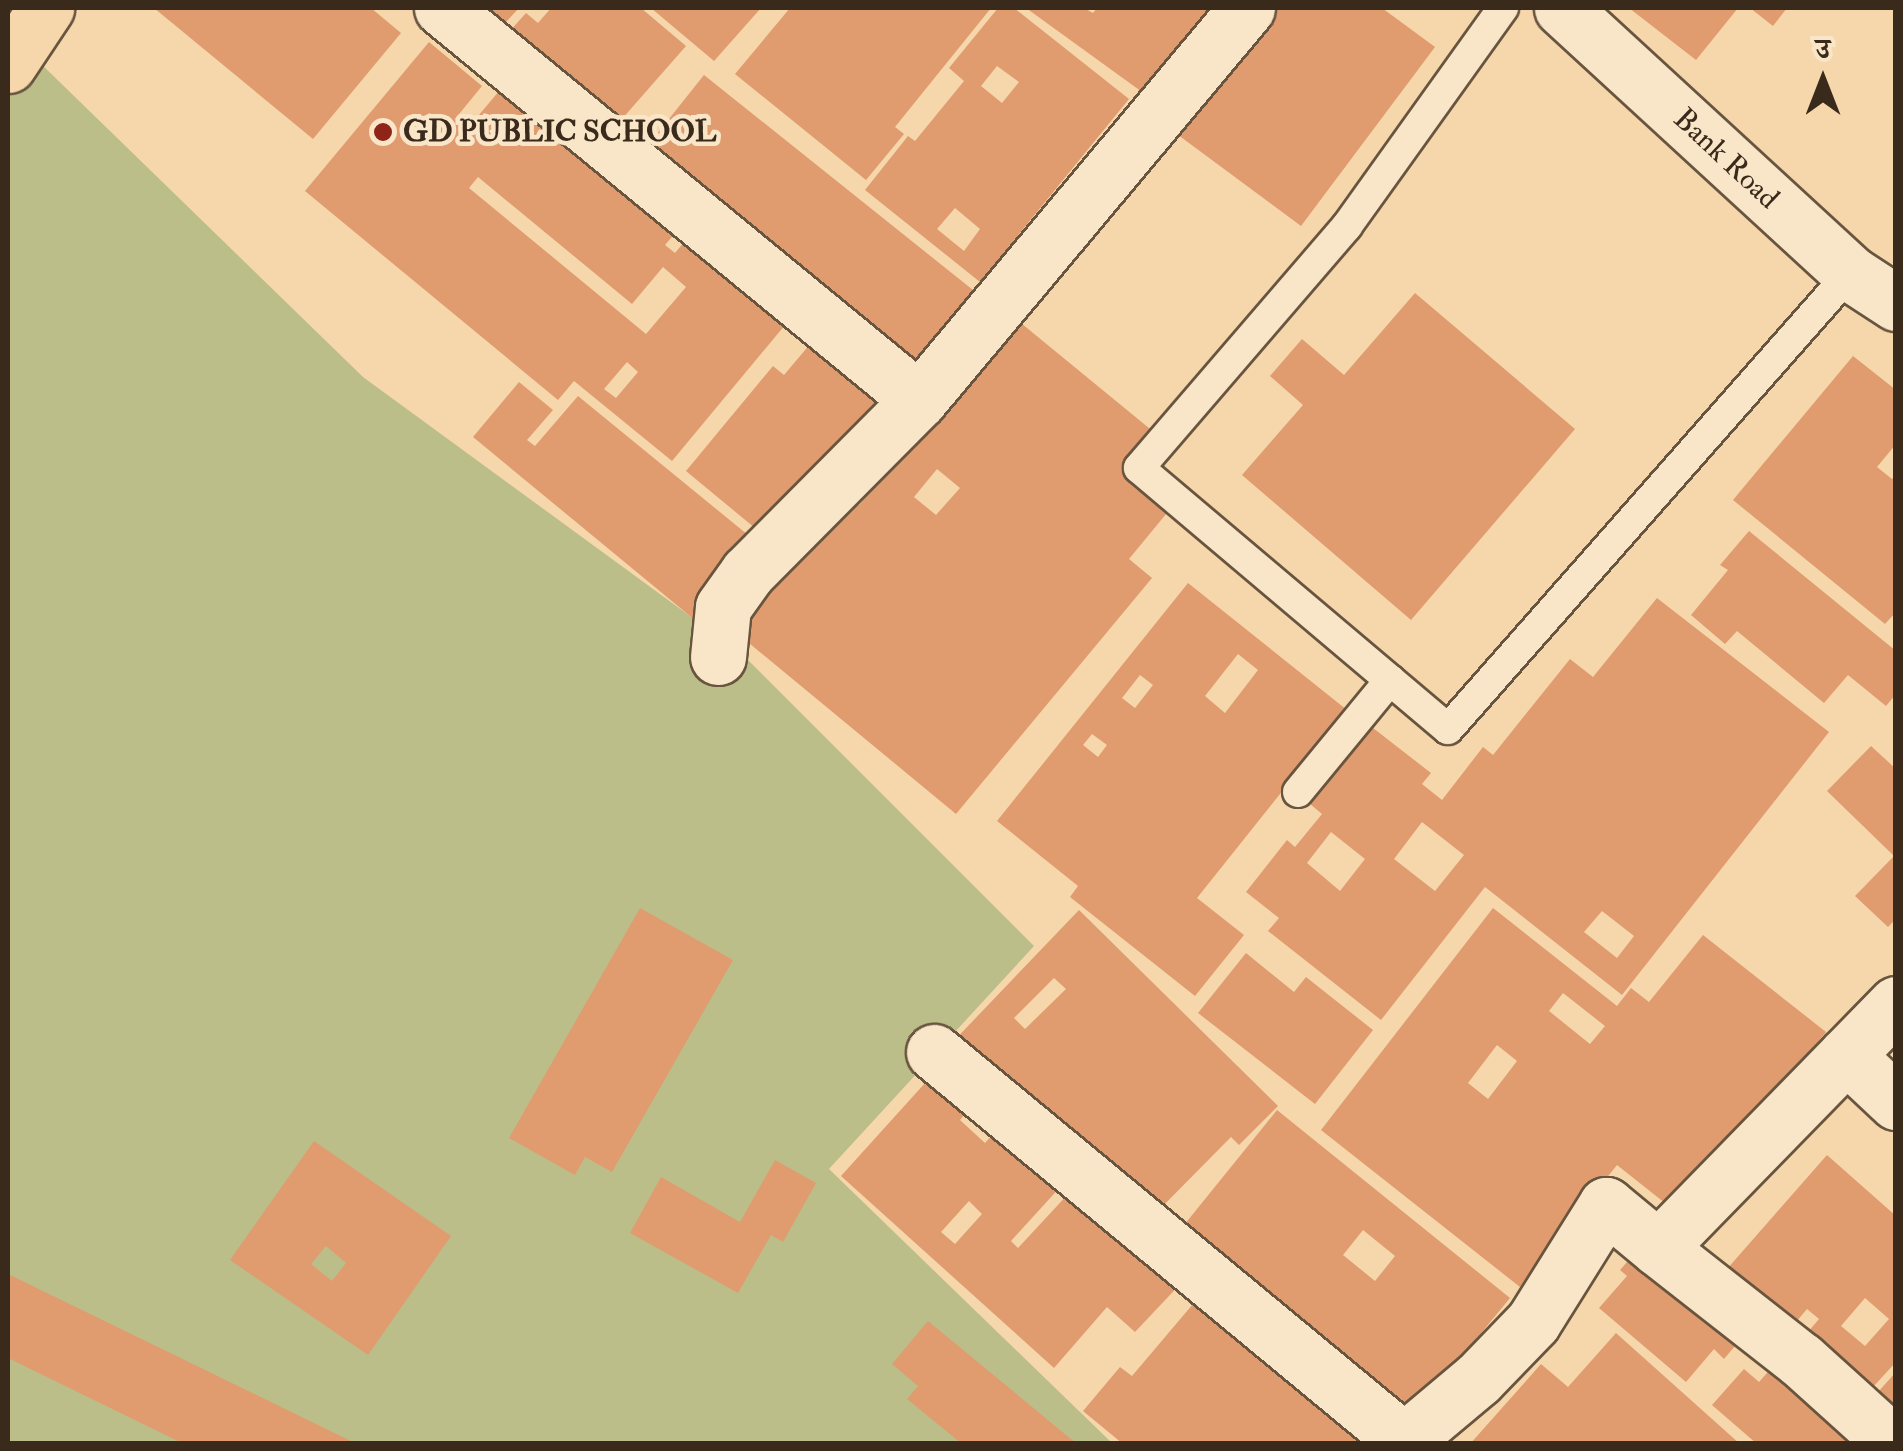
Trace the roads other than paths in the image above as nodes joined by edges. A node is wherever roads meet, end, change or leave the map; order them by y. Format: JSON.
{"nodes":[{"id":1,"x":46,"y":8,"type":"edge"},
{"id":2,"x":442,"y":8,"type":"edge"},
{"id":3,"x":1247,"y":8,"type":"edge"},
{"id":4,"x":1503,"y":8,"type":"edge"},
{"id":5,"x":1562,"y":8,"type":"edge"},
{"id":6,"x":8,"y":65,"type":"edge"},
{"id":7,"x":1850,"y":273,"type":"junction"},
{"id":8,"x":1896,"y":303,"type":"edge"},
{"id":9,"x":919,"y":400,"type":"junction"},
{"id":10,"x":718,"y":657,"type":"dead end"},
{"id":11,"x":1390,"y":680,"type":"junction"},
{"id":12,"x":1298,"y":792,"type":"dead end"},
{"id":13,"x":1896,"y":1004,"type":"edge"},
{"id":14,"x":934,"y":1052,"type":"dead end"},
{"id":15,"x":1846,"y":1055,"type":"junction"},
{"id":16,"x":1896,"y":1102,"type":"edge"},
{"id":17,"x":1658,"y":1248,"type":"junction"},
{"id":18,"x":1894,"y":1444,"type":"edge"}],
"edges":[{"from":1,"to":6,"type":"highway"},
{"from":2,"to":9,"type":"street"},
{"from":3,"to":9,"type":"street"},
{"from":4,"to":11,"type":"lane"},
{"from":5,"to":7,"type":"street","name":"Bank Road"},
{"from":7,"to":8,"type":"street","name":"Bank Road"},
{"from":7,"to":11,"type":"lane"},
{"from":9,"to":10,"type":"street"},
{"from":11,"to":12,"type":"lane"},
{"from":13,"to":15,"type":"street"},
{"from":14,"to":17,"type":"street"},
{"from":15,"to":16,"type":"street"},
{"from":15,"to":17,"type":"street"},
{"from":17,"to":18,"type":"street"}]}
